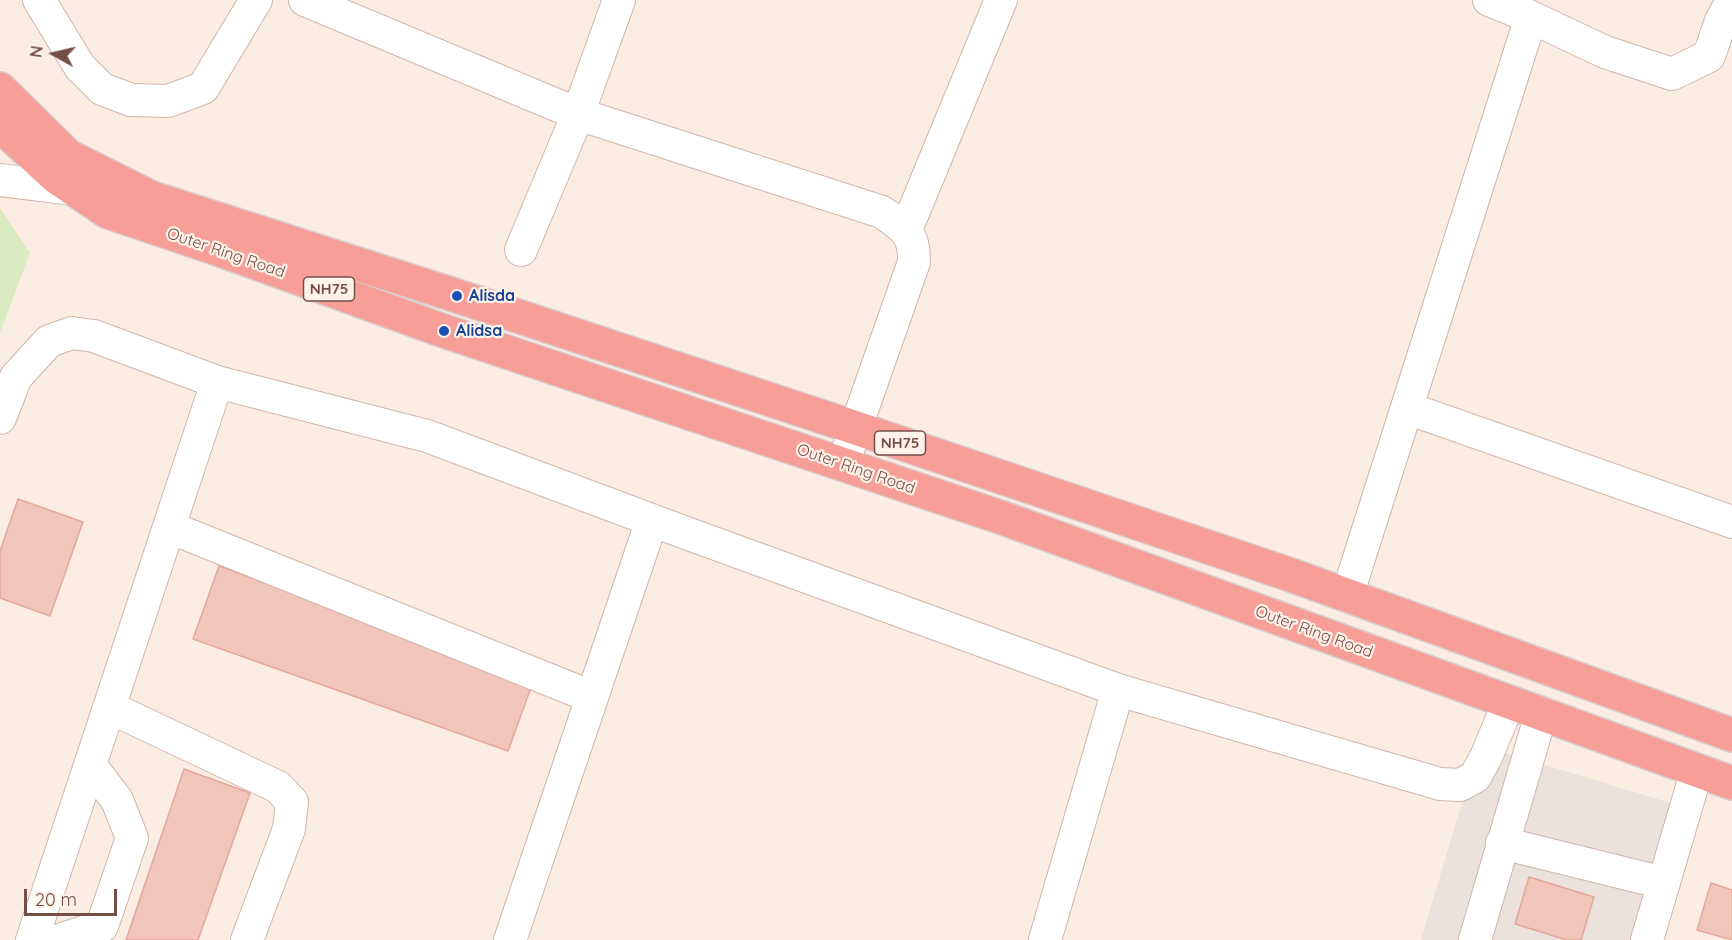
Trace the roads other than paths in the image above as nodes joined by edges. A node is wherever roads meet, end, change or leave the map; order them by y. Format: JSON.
{"nodes":[{"id":1,"x":39,"y":0,"type":"edge"},
{"id":2,"x":256,"y":0,"type":"edge"},
{"id":3,"x":305,"y":0,"type":"edge"},
{"id":4,"x":619,"y":0,"type":"edge"},
{"id":5,"x":1001,"y":0,"type":"edge"},
{"id":6,"x":1490,"y":0,"type":"edge"},
{"id":7,"x":1732,"y":1,"type":"edge"},
{"id":8,"x":1531,"y":16,"type":"junction"},
{"id":9,"x":0,"y":89,"type":"edge"},
{"id":10,"x":578,"y":114,"type":"junction"},
{"id":11,"x":0,"y":125,"type":"edge"},
{"id":12,"x":0,"y":180,"type":"edge"},
{"id":13,"x":73,"y":189,"type":"junction"},
{"id":14,"x":906,"y":230,"type":"junction"},
{"id":15,"x":521,"y":250,"type":"dead end"},
{"id":16,"x":217,"y":382,"type":"junction"},
{"id":17,"x":1407,"y":408,"type":"junction"},
{"id":18,"x":0,"y":418,"type":"edge"},
{"id":19,"x":856,"y":428,"type":"junction"},
{"id":20,"x":843,"y":464,"type":"junction"},
{"id":21,"x":652,"y":520,"type":"junction"},
{"id":22,"x":1732,"y":522,"type":"edge"},
{"id":23,"x":169,"y":527,"type":"junction"},
{"id":24,"x":1347,"y":596,"type":"junction"},
{"id":25,"x":1118,"y":690,"type":"junction"},
{"id":26,"x":592,"y":697,"type":"junction"},
{"id":27,"x":1509,"y":702,"type":"junction"},
{"id":28,"x":109,"y":707,"type":"junction"},
{"id":29,"x":1541,"y":714,"type":"junction"},
{"id":30,"x":1732,"y":735,"type":"edge"},
{"id":31,"x":90,"y":765,"type":"junction"},
{"id":32,"x":1697,"y":770,"type":"junction"},
{"id":33,"x":1732,"y":783,"type":"edge"},
{"id":34,"x":1502,"y":843,"type":"junction"},
{"id":35,"x":1664,"y":883,"type":"junction"},
{"id":36,"x":32,"y":940,"type":"edge"},
{"id":37,"x":60,"y":940,"type":"edge"},
{"id":38,"x":247,"y":940,"type":"edge"},
{"id":39,"x":510,"y":940,"type":"edge"},
{"id":40,"x":1045,"y":940,"type":"edge"},
{"id":41,"x":1475,"y":940,"type":"edge"},
{"id":42,"x":1647,"y":940,"type":"edge"}],
"edges":[{"from":1,"to":2,"type":"lane"},
{"from":3,"to":10,"type":"lane"},
{"from":4,"to":10,"type":"lane"},
{"from":5,"to":14,"type":"lane"},
{"from":6,"to":8,"type":"lane"},
{"from":7,"to":8,"type":"lane"},
{"from":8,"to":17,"type":"lane"},
{"from":9,"to":19,"type":"highway","name":"Outer Ring Road","number":"NH75"},
{"from":10,"to":14,"type":"lane"},
{"from":10,"to":15,"type":"lane"},
{"from":11,"to":13,"type":"highway","name":"Outer Ring Road","number":"NH75"},
{"from":12,"to":13,"type":"lane"},
{"from":13,"to":20,"type":"highway","name":"Outer Ring Road","number":"NH75"},
{"from":14,"to":19,"type":"lane"},
{"from":16,"to":18,"type":"lane"},
{"from":16,"to":21,"type":"lane"},
{"from":16,"to":23,"type":"lane"},
{"from":17,"to":22,"type":"lane"},
{"from":17,"to":24,"type":"lane"},
{"from":19,"to":20,"type":"lane"},
{"from":19,"to":24,"type":"highway","name":"Outer Ring Road","number":"NH75"},
{"from":20,"to":27,"type":"highway","name":"Outer Ring Road","number":"NH75"},
{"from":21,"to":25,"type":"lane"},
{"from":21,"to":26,"type":"lane"},
{"from":23,"to":26,"type":"lane"},
{"from":23,"to":28,"type":"lane"},
{"from":24,"to":30,"type":"highway","name":"Outer Ring Road","number":"NH75"},
{"from":25,"to":27,"type":"lane"},
{"from":25,"to":40,"type":"lane"},
{"from":26,"to":39,"type":"lane"},
{"from":27,"to":29,"type":"highway","name":"Outer Ring Road","number":"NH75"},
{"from":28,"to":31,"type":"lane"},
{"from":28,"to":38,"type":"lane"},
{"from":29,"to":32,"type":"highway","name":"Outer Ring Road","number":"NH75"},
{"from":29,"to":34,"type":"lane"},
{"from":31,"to":36,"type":"lane"},
{"from":31,"to":37,"type":"lane"},
{"from":32,"to":33,"type":"highway","name":"Outer Ring Road","number":"NH75"},
{"from":32,"to":35,"type":"lane"},
{"from":34,"to":35,"type":"lane"},
{"from":34,"to":41,"type":"lane"},
{"from":35,"to":42,"type":"lane"}]}
